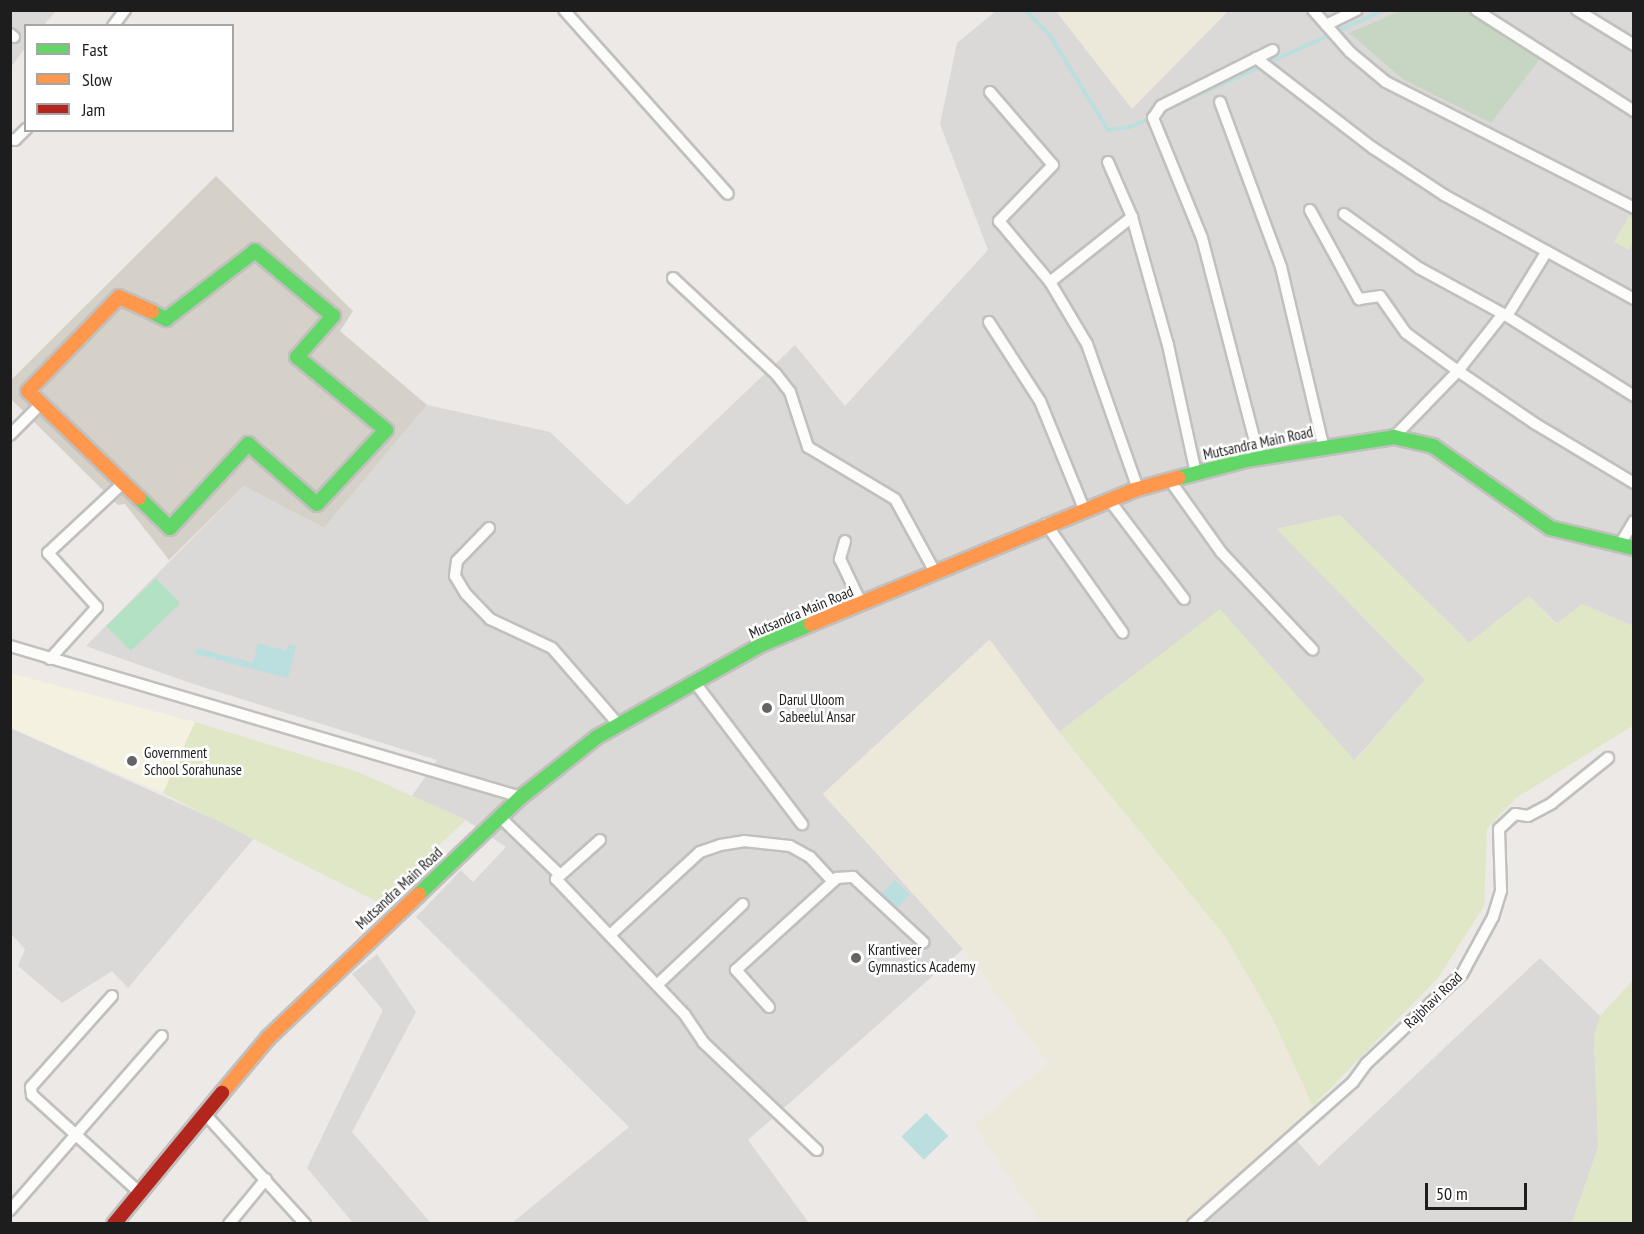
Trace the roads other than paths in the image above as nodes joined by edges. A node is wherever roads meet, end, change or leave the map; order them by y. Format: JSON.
{"nodes":[{"id":1,"x":125,"y":10,"type":"edge"},
{"id":2,"x":564,"y":10,"type":"edge"},
{"id":3,"x":1313,"y":10,"type":"edge"},
{"id":4,"x":1357,"y":10,"type":"edge"},
{"id":5,"x":1476,"y":10,"type":"edge"},
{"id":6,"x":1577,"y":10,"type":"edge"},
{"id":7,"x":114,"y":24,"type":"edge"},
{"id":8,"x":1326,"y":25,"type":"junction"},
{"id":9,"x":1634,"y":45,"type":"edge"},
{"id":10,"x":1273,"y":50,"type":"dead end"},
{"id":11,"x":1256,"y":58,"type":"junction"},
{"id":12,"x":990,"y":92,"type":"dead end"},
{"id":13,"x":1220,"y":102,"type":"dead end"},
{"id":14,"x":1634,"y":111,"type":"edge"},
{"id":15,"x":24,"y":131,"type":"edge"},
{"id":16,"x":10,"y":139,"type":"edge"},
{"id":17,"x":1108,"y":162,"type":"dead end"},
{"id":18,"x":728,"y":194,"type":"dead end"},
{"id":19,"x":1634,"y":208,"type":"edge"},
{"id":20,"x":1310,"y":210,"type":"dead end"},
{"id":21,"x":1344,"y":214,"type":"dead end"},
{"id":22,"x":1132,"y":217,"type":"junction"},
{"id":23,"x":1546,"y":251,"type":"junction"},
{"id":24,"x":673,"y":278,"type":"dead end"},
{"id":25,"x":1050,"y":282,"type":"junction"},
{"id":26,"x":1634,"y":299,"type":"edge"},
{"id":27,"x":1505,"y":315,"type":"junction"},
{"id":28,"x":989,"y":322,"type":"dead end"},
{"id":29,"x":1458,"y":371,"type":"junction"},
{"id":30,"x":1634,"y":396,"type":"edge"},
{"id":31,"x":40,"y":405,"type":"junction"},
{"id":32,"x":10,"y":435,"type":"edge"},
{"id":33,"x":1394,"y":437,"type":"junction"},
{"id":34,"x":1323,"y":445,"type":"junction"},
{"id":35,"x":1259,"y":457,"type":"junction"},
{"id":36,"x":1196,"y":473,"type":"junction"},
{"id":37,"x":1169,"y":479,"type":"junction"},
{"id":38,"x":1634,"y":483,"type":"edge"},
{"id":39,"x":121,"y":485,"type":"junction"},
{"id":40,"x":1138,"y":489,"type":"junction"},
{"id":41,"x":1110,"y":501,"type":"junction"},
{"id":42,"x":1084,"y":509,"type":"junction"},
{"id":43,"x":1634,"y":521,"type":"edge"},
{"id":44,"x":1046,"y":524,"type":"junction"},
{"id":45,"x":489,"y":528,"type":"dead end"},
{"id":46,"x":845,"y":541,"type":"dead end"},
{"id":47,"x":1619,"y":546,"type":"junction"},
{"id":48,"x":1634,"y":548,"type":"edge"},
{"id":49,"x":935,"y":572,"type":"junction"},
{"id":50,"x":1185,"y":599,"type":"dead end"},
{"id":51,"x":861,"y":603,"type":"junction"},
{"id":52,"x":1123,"y":633,"type":"dead end"},
{"id":53,"x":10,"y":646,"type":"edge"},
{"id":54,"x":1313,"y":650,"type":"dead end"},
{"id":55,"x":50,"y":659,"type":"junction"},
{"id":56,"x":696,"y":684,"type":"junction"},
{"id":57,"x":618,"y":724,"type":"junction"},
{"id":58,"x":1608,"y":758,"type":"dead end"},
{"id":59,"x":521,"y":796,"type":"junction"},
{"id":60,"x":500,"y":817,"type":"junction"},
{"id":61,"x":802,"y":824,"type":"dead end"},
{"id":62,"x":600,"y":840,"type":"dead end"},
{"id":63,"x":560,"y":875,"type":"junction"},
{"id":64,"x":832,"y":881,"type":"junction"},
{"id":65,"x":743,"y":904,"type":"dead end"},
{"id":66,"x":610,"y":935,"type":"junction"},
{"id":67,"x":923,"y":942,"type":"dead end"},
{"id":68,"x":657,"y":985,"type":"junction"},
{"id":69,"x":112,"y":996,"type":"dead end"},
{"id":70,"x":769,"y":1007,"type":"dead end"},
{"id":71,"x":162,"y":1036,"type":"dead end"},
{"id":72,"x":205,"y":1114,"type":"junction"},
{"id":73,"x":76,"y":1136,"type":"junction"},
{"id":74,"x":817,"y":1149,"type":"dead end"},
{"id":75,"x":266,"y":1179,"type":"junction"},
{"id":76,"x":140,"y":1192,"type":"junction"},
{"id":77,"x":10,"y":1210,"type":"edge"},
{"id":78,"x":114,"y":1224,"type":"edge"},
{"id":79,"x":229,"y":1224,"type":"edge"},
{"id":80,"x":305,"y":1224,"type":"edge"},
{"id":81,"x":1194,"y":1224,"type":"edge"}],
"edges":[{"from":1,"to":7,"type":"street"},
{"from":2,"to":18,"type":"street"},
{"from":3,"to":8,"type":"street"},
{"from":4,"to":8,"type":"street"},
{"from":5,"to":14,"type":"street"},
{"from":6,"to":9,"type":"street"},
{"from":8,"to":19,"type":"street"},
{"from":10,"to":11,"type":"street"},
{"from":11,"to":23,"type":"street"},
{"from":11,"to":35,"type":"street"},
{"from":12,"to":25,"type":"street"},
{"from":13,"to":34,"type":"street"},
{"from":15,"to":16,"type":"street"},
{"from":17,"to":22,"type":"street"},
{"from":20,"to":29,"type":"street"},
{"from":21,"to":27,"type":"street"},
{"from":22,"to":25,"type":"street"},
{"from":22,"to":36,"type":"street"},
{"from":23,"to":26,"type":"street"},
{"from":23,"to":27,"type":"street"},
{"from":24,"to":49,"type":"street"},
{"from":25,"to":40,"type":"street"},
{"from":27,"to":29,"type":"street"},
{"from":27,"to":30,"type":"street"},
{"from":28,"to":42,"type":"street"},
{"from":29,"to":33,"type":"street"},
{"from":29,"to":38,"type":"street"},
{"from":31,"to":32,"type":"street"},
{"from":31,"to":39,"type":"street"},
{"from":31,"to":39,"type":"street"},
{"from":33,"to":34,"type":"street","name":"Mutsandra Main Road"},
{"from":33,"to":47,"type":"street","name":"Mutsandra Main Road"},
{"from":34,"to":35,"type":"street","name":"Mutsandra Main Road"},
{"from":35,"to":36,"type":"street","name":"Mutsandra Main Road"},
{"from":36,"to":37,"type":"street","name":"Mutsandra Main Road"},
{"from":37,"to":40,"type":"street","name":"Mutsandra Main Road"},
{"from":37,"to":54,"type":"street"},
{"from":39,"to":55,"type":"street"},
{"from":40,"to":41,"type":"street","name":"Mutsandra Main Road"},
{"from":41,"to":42,"type":"street","name":"Mutsandra Main Road"},
{"from":41,"to":50,"type":"street"},
{"from":42,"to":44,"type":"street","name":"Mutsandra Main Road"},
{"from":43,"to":47,"type":"street"},
{"from":44,"to":49,"type":"street","name":"Mutsandra Main Road"},
{"from":44,"to":52,"type":"street"},
{"from":45,"to":57,"type":"street"},
{"from":46,"to":51,"type":"street"},
{"from":47,"to":48,"type":"street","name":"Mutsandra Main Road"},
{"from":49,"to":51,"type":"street","name":"Mutsandra Main Road"},
{"from":51,"to":56,"type":"street","name":"Mutsandra Main Road"},
{"from":53,"to":55,"type":"street"},
{"from":55,"to":59,"type":"street"},
{"from":56,"to":57,"type":"street","name":"Mutsandra Main Road"},
{"from":56,"to":61,"type":"street"},
{"from":57,"to":59,"type":"street","name":"Mutsandra Main Road"},
{"from":58,"to":81,"type":"street","name":"Rajbhavi Road"},
{"from":59,"to":60,"type":"street","name":"Mutsandra Main Road"},
{"from":60,"to":63,"type":"street"},
{"from":60,"to":72,"type":"street","name":"Mutsandra Main Road"},
{"from":62,"to":63,"type":"street"},
{"from":63,"to":66,"type":"street"},
{"from":64,"to":66,"type":"street"},
{"from":64,"to":67,"type":"street"},
{"from":64,"to":70,"type":"street"},
{"from":65,"to":68,"type":"street"},
{"from":66,"to":68,"type":"street"},
{"from":68,"to":74,"type":"street"},
{"from":69,"to":73,"type":"street"},
{"from":71,"to":73,"type":"street"},
{"from":72,"to":75,"type":"street"},
{"from":72,"to":76,"type":"street","name":"Mutsandra Main Road"},
{"from":73,"to":76,"type":"street"},
{"from":73,"to":77,"type":"street"},
{"from":75,"to":79,"type":"street"},
{"from":75,"to":80,"type":"street"},
{"from":76,"to":78,"type":"street","name":"Mutsandra Main Road"}]}
